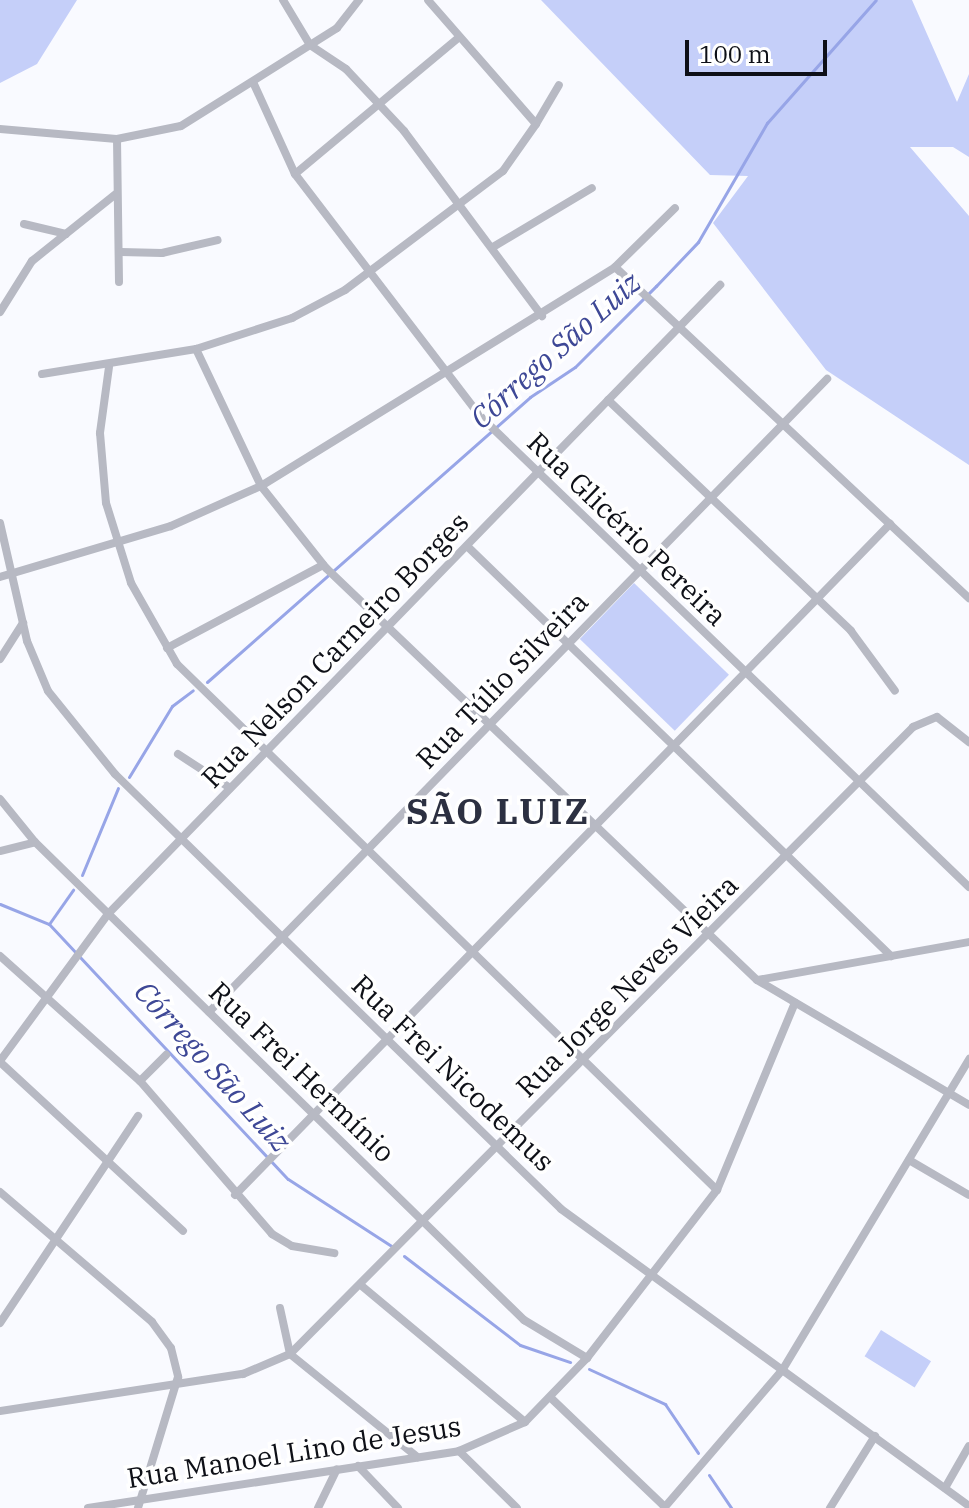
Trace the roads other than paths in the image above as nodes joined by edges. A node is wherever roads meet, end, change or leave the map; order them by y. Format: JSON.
{"nodes":[{"id":1,"x":283,"y":0,"type":"edge"},
{"id":2,"x":359,"y":0,"type":"edge"},
{"id":3,"x":428,"y":0,"type":"edge"},
{"id":4,"x":458,"y":38,"type":"junction"},
{"id":5,"x":310,"y":45,"type":"junction"},
{"id":6,"x":253,"y":82,"type":"junction"},
{"id":7,"x":559,"y":85,"type":"dead end"},
{"id":8,"x":381,"y":104,"type":"junction"},
{"id":9,"x":536,"y":124,"type":"junction"},
{"id":10,"x":0,"y":129,"type":"edge"},
{"id":11,"x":117,"y":139,"type":"junction"},
{"id":12,"x":295,"y":174,"type":"junction"},
{"id":13,"x":592,"y":188,"type":"dead end"},
{"id":14,"x":116,"y":194,"type":"junction"},
{"id":15,"x":462,"y":206,"type":"junction"},
{"id":16,"x":675,"y":208,"type":"dead end"},
{"id":17,"x":24,"y":224,"type":"dead end"},
{"id":18,"x":66,"y":234,"type":"junction"},
{"id":19,"x":218,"y":240,"type":"dead end"},
{"id":20,"x":493,"y":247,"type":"junction"},
{"id":21,"x":121,"y":252,"type":"junction"},
{"id":22,"x":615,"y":267,"type":"junction"},
{"id":23,"x":369,"y":272,"type":"junction"},
{"id":24,"x":119,"y":282,"type":"dead end"},
{"id":25,"x":720,"y":285,"type":"dead end"},
{"id":26,"x":0,"y":312,"type":"edge"},
{"id":27,"x":542,"y":316,"type":"junction"},
{"id":28,"x":679,"y":327,"type":"junction"},
{"id":29,"x":196,"y":349,"type":"junction"},
{"id":30,"x":109,"y":367,"type":"junction"},
{"id":31,"x":42,"y":374,"type":"dead end"},
{"id":32,"x":447,"y":374,"type":"junction"},
{"id":33,"x":827,"y":379,"type":"dead end"},
{"id":34,"x":608,"y":400,"type":"junction"},
{"id":35,"x":783,"y":424,"type":"junction"},
{"id":36,"x":537,"y":473,"type":"junction"},
{"id":37,"x":261,"y":486,"type":"junction"},
{"id":38,"x":711,"y":498,"type":"junction"},
{"id":39,"x":0,"y":523,"type":"edge"},
{"id":40,"x":890,"y":524,"type":"junction"},
{"id":41,"x":116,"y":544,"type":"junction"},
{"id":42,"x":467,"y":546,"type":"junction"},
{"id":43,"x":324,"y":566,"type":"junction"},
{"id":44,"x":639,"y":571,"type":"junction"},
{"id":45,"x":0,"y":577,"type":"edge"},
{"id":46,"x":14,"y":577,"type":"junction"},
{"id":47,"x":969,"y":598,"type":"edge"},
{"id":48,"x":817,"y":599,"type":"junction"},
{"id":49,"x":23,"y":623,"type":"junction"},
{"id":50,"x":387,"y":627,"type":"junction"},
{"id":51,"x":568,"y":644,"type":"junction"},
{"id":52,"x":167,"y":648,"type":"junction"},
{"id":53,"x":0,"y":659,"type":"edge"},
{"id":54,"x":745,"y":673,"type":"junction"},
{"id":55,"x":895,"y":691,"type":"dead end"},
{"id":56,"x":488,"y":725,"type":"junction"},
{"id":57,"x":969,"y":742,"type":"edge"},
{"id":58,"x":675,"y":745,"type":"junction"},
{"id":59,"x":266,"y":752,"type":"junction"},
{"id":60,"x":178,"y":754,"type":"dead end"},
{"id":61,"x":859,"y":782,"type":"junction"},
{"id":62,"x":230,"y":788,"type":"junction"},
{"id":63,"x":0,"y":799,"type":"edge"},
{"id":64,"x":594,"y":828,"type":"junction"},
{"id":65,"x":182,"y":839,"type":"junction"},
{"id":66,"x":35,"y":842,"type":"junction"},
{"id":67,"x":367,"y":850,"type":"junction"},
{"id":68,"x":0,"y":851,"type":"edge"},
{"id":69,"x":788,"y":854,"type":"junction"},
{"id":70,"x":969,"y":887,"type":"edge"},
{"id":71,"x":108,"y":914,"type":"junction"},
{"id":72,"x":282,"y":937,"type":"junction"},
{"id":73,"x":707,"y":937,"type":"junction"},
{"id":74,"x":969,"y":942,"type":"edge"},
{"id":75,"x":472,"y":952,"type":"junction"},
{"id":76,"x":0,"y":956,"type":"edge"},
{"id":77,"x":891,"y":956,"type":"junction"},
{"id":78,"x":757,"y":980,"type":"junction"},
{"id":79,"x":44,"y":994,"type":"junction"},
{"id":80,"x":795,"y":1003,"type":"junction"},
{"id":81,"x":209,"y":1012,"type":"junction"},
{"id":82,"x":387,"y":1039,"type":"junction"},
{"id":83,"x":166,"y":1055,"type":"dead end"},
{"id":84,"x":969,"y":1059,"type":"edge"},
{"id":85,"x":0,"y":1061,"type":"edge"},
{"id":86,"x":584,"y":1061,"type":"junction"},
{"id":87,"x":140,"y":1081,"type":"junction"},
{"id":88,"x":949,"y":1093,"type":"junction"},
{"id":89,"x":969,"y":1105,"type":"edge"},
{"id":90,"x":314,"y":1115,"type":"junction"},
{"id":91,"x":138,"y":1116,"type":"dead end"},
{"id":92,"x":498,"y":1148,"type":"junction"},
{"id":93,"x":110,"y":1158,"type":"junction"},
{"id":94,"x":909,"y":1160,"type":"junction"},
{"id":95,"x":717,"y":1190,"type":"junction"},
{"id":96,"x":0,"y":1192,"type":"edge"},
{"id":97,"x":235,"y":1195,"type":"junction"},
{"id":98,"x":969,"y":1195,"type":"edge"},
{"id":99,"x":425,"y":1223,"type":"junction"},
{"id":100,"x":183,"y":1231,"type":"dead end"},
{"id":101,"x":56,"y":1239,"type":"junction"},
{"id":102,"x":334,"y":1253,"type":"dead end"},
{"id":103,"x":653,"y":1276,"type":"junction"},
{"id":104,"x":363,"y":1287,"type":"junction"},
{"id":105,"x":0,"y":1303,"type":"edge"},
{"id":106,"x":280,"y":1308,"type":"dead end"},
{"id":107,"x":9,"y":1309,"type":"junction"},
{"id":108,"x":0,"y":1323,"type":"edge"},
{"id":109,"x":290,"y":1354,"type":"junction"},
{"id":110,"x":587,"y":1358,"type":"junction"},
{"id":111,"x":783,"y":1369,"type":"junction"},
{"id":112,"x":176,"y":1385,"type":"junction"},
{"id":113,"x":552,"y":1399,"type":"junction"},
{"id":114,"x":1,"y":1411,"type":"edge"},
{"id":115,"x":525,"y":1422,"type":"junction"},
{"id":116,"x":875,"y":1436,"type":"junction"},
{"id":117,"x":969,"y":1446,"type":"edge"},
{"id":118,"x":459,"y":1451,"type":"junction"},
{"id":119,"x":417,"y":1457,"type":"junction"},
{"id":120,"x":358,"y":1466,"type":"junction"},
{"id":121,"x":337,"y":1469,"type":"junction"},
{"id":122,"x":945,"y":1488,"type":"junction"},
{"id":123,"x":144,"y":1498,"type":"junction"},
{"id":124,"x":969,"y":1506,"type":"edge"},
{"id":125,"x":664,"y":1507,"type":"edge"},
{"id":126,"x":88,"y":1508,"type":"edge"},
{"id":127,"x":138,"y":1508,"type":"edge"},
{"id":128,"x":318,"y":1508,"type":"edge"},
{"id":129,"x":398,"y":1508,"type":"edge"},
{"id":130,"x":517,"y":1508,"type":"edge"},
{"id":131,"x":830,"y":1508,"type":"edge"}],
"edges":[{"from":1,"to":5,"type":"street"},
{"from":2,"to":5,"type":"street"},
{"from":3,"to":4,"type":"street"},
{"from":4,"to":8,"type":"street"},
{"from":4,"to":9,"type":"street"},
{"from":5,"to":6,"type":"street"},
{"from":5,"to":8,"type":"street"},
{"from":6,"to":11,"type":"street"},
{"from":6,"to":12,"type":"street","name":"Rua Glicério Pereira"},
{"from":7,"to":9,"type":"street"},
{"from":8,"to":12,"type":"street"},
{"from":8,"to":15,"type":"street"},
{"from":9,"to":15,"type":"street"},
{"from":10,"to":11,"type":"street"},
{"from":11,"to":14,"type":"street"},
{"from":12,"to":23,"type":"street","name":"Rua Glicério Pereira"},
{"from":13,"to":20,"type":"street"},
{"from":14,"to":18,"type":"street"},
{"from":14,"to":21,"type":"street"},
{"from":15,"to":20,"type":"street"},
{"from":15,"to":23,"type":"street"},
{"from":16,"to":22,"type":"street"},
{"from":17,"to":18,"type":"street"},
{"from":18,"to":26,"type":"street"},
{"from":19,"to":21,"type":"street"},
{"from":20,"to":27,"type":"street"},
{"from":21,"to":24,"type":"street"},
{"from":22,"to":27,"type":"street"},
{"from":22,"to":28,"type":"street"},
{"from":23,"to":29,"type":"street"},
{"from":23,"to":32,"type":"street","name":"Rua Glicério Pereira"},
{"from":25,"to":28,"type":"street","name":"Rua Nelson Carneiro Borges"},
{"from":27,"to":32,"type":"street"},
{"from":28,"to":34,"type":"street","name":"Rua Nelson Carneiro Borges"},
{"from":28,"to":35,"type":"street"},
{"from":29,"to":30,"type":"street"},
{"from":29,"to":37,"type":"street"},
{"from":30,"to":31,"type":"street"},
{"from":30,"to":41,"type":"street"},
{"from":32,"to":36,"type":"street","name":"Rua Glicério Pereira"},
{"from":32,"to":37,"type":"street"},
{"from":33,"to":35,"type":"street","name":"Rua Túlio Silveira"},
{"from":34,"to":36,"type":"street","name":"Rua Nelson Carneiro Borges"},
{"from":34,"to":38,"type":"street"},
{"from":35,"to":38,"type":"street","name":"Rua Túlio Silveira"},
{"from":35,"to":40,"type":"street"},
{"from":36,"to":42,"type":"street","name":"Rua Nelson Carneiro Borges"},
{"from":36,"to":44,"type":"street","name":"Rua Glicério Pereira"},
{"from":37,"to":41,"type":"street"},
{"from":37,"to":43,"type":"street"},
{"from":38,"to":44,"type":"street","name":"Rua Túlio Silveira"},
{"from":38,"to":48,"type":"street"},
{"from":39,"to":46,"type":"street","name":"Rua Frei Nicodemus"},
{"from":40,"to":47,"type":"street"},
{"from":40,"to":48,"type":"street"},
{"from":41,"to":46,"type":"street"},
{"from":41,"to":52,"type":"street"},
{"from":42,"to":50,"type":"street","name":"Rua Nelson Carneiro Borges"},
{"from":42,"to":51,"type":"street"},
{"from":43,"to":50,"type":"street"},
{"from":43,"to":52,"type":"street"},
{"from":44,"to":51,"type":"street","name":"Rua Túlio Silveira"},
{"from":44,"to":54,"type":"street","name":"Rua Glicério Pereira"},
{"from":45,"to":46,"type":"street"},
{"from":46,"to":49,"type":"street","name":"Rua Frei Nicodemus"},
{"from":48,"to":54,"type":"street"},
{"from":48,"to":55,"type":"street"},
{"from":49,"to":53,"type":"street"},
{"from":49,"to":65,"type":"street","name":"Rua Frei Nicodemus"},
{"from":50,"to":56,"type":"street"},
{"from":50,"to":59,"type":"street","name":"Rua Nelson Carneiro Borges"},
{"from":51,"to":56,"type":"street","name":"Rua Túlio Silveira"},
{"from":51,"to":58,"type":"street"},
{"from":52,"to":59,"type":"street"},
{"from":54,"to":58,"type":"street"},
{"from":54,"to":61,"type":"street","name":"Rua Glicério Pereira"},
{"from":56,"to":64,"type":"street"},
{"from":56,"to":67,"type":"street","name":"Rua Túlio Silveira"},
{"from":57,"to":61,"type":"street","name":"Rua Jorge Neves Vieira"},
{"from":58,"to":64,"type":"street"},
{"from":58,"to":69,"type":"street"},
{"from":59,"to":62,"type":"street","name":"Rua Nelson Carneiro Borges"},
{"from":59,"to":67,"type":"street"},
{"from":60,"to":62,"type":"street"},
{"from":61,"to":69,"type":"street","name":"Rua Jorge Neves Vieira"},
{"from":61,"to":70,"type":"street","name":"Rua Glicério Pereira"},
{"from":62,"to":65,"type":"street","name":"Rua Nelson Carneiro Borges"},
{"from":63,"to":66,"type":"street","name":"Rua Frei Hermínio"},
{"from":64,"to":73,"type":"street"},
{"from":64,"to":75,"type":"street"},
{"from":65,"to":71,"type":"street","name":"Rua Nelson Carneiro Borges"},
{"from":65,"to":72,"type":"street","name":"Rua Frei Nicodemus"},
{"from":66,"to":68,"type":"street"},
{"from":66,"to":71,"type":"street","name":"Rua Frei Hermínio"},
{"from":67,"to":72,"type":"street","name":"Rua Túlio Silveira"},
{"from":67,"to":75,"type":"street"},
{"from":69,"to":73,"type":"street","name":"Rua Jorge Neves Vieira"},
{"from":69,"to":77,"type":"street"},
{"from":71,"to":79,"type":"street","name":"Rua Nelson Carneiro Borges"},
{"from":71,"to":81,"type":"street","name":"Rua Frei Hermínio"},
{"from":72,"to":81,"type":"street","name":"Rua Túlio Silveira"},
{"from":72,"to":82,"type":"street","name":"Rua Frei Nicodemus"},
{"from":73,"to":78,"type":"street"},
{"from":73,"to":86,"type":"street","name":"Rua Jorge Neves Vieira"},
{"from":74,"to":77,"type":"street"},
{"from":75,"to":82,"type":"street"},
{"from":75,"to":86,"type":"street"},
{"from":76,"to":79,"type":"street"},
{"from":77,"to":78,"type":"street"},
{"from":78,"to":80,"type":"street"},
{"from":79,"to":85,"type":"street","name":"Rua Nelson Carneiro Borges"},
{"from":79,"to":87,"type":"street"},
{"from":80,"to":88,"type":"street"},
{"from":80,"to":95,"type":"street","name":"Rua Manoel Lino de Jesus"},
{"from":81,"to":90,"type":"street","name":"Rua Frei Hermínio"},
{"from":82,"to":90,"type":"street"},
{"from":82,"to":92,"type":"street","name":"Rua Frei Nicodemus"},
{"from":83,"to":87,"type":"street"},
{"from":84,"to":88,"type":"street"},
{"from":85,"to":93,"type":"street"},
{"from":86,"to":92,"type":"street","name":"Rua Jorge Neves Vieira"},
{"from":86,"to":95,"type":"street"},
{"from":87,"to":97,"type":"street"},
{"from":88,"to":89,"type":"street"},
{"from":88,"to":94,"type":"street"},
{"from":90,"to":97,"type":"street"},
{"from":90,"to":99,"type":"street","name":"Rua Frei Hermínio"},
{"from":91,"to":93,"type":"street"},
{"from":92,"to":99,"type":"street","name":"Rua Jorge Neves Vieira"},
{"from":92,"to":103,"type":"street","name":"Rua Frei Nicodemus"},
{"from":93,"to":100,"type":"street"},
{"from":93,"to":101,"type":"street"},
{"from":94,"to":98,"type":"street"},
{"from":94,"to":111,"type":"street"},
{"from":95,"to":103,"type":"street","name":"Rua Manoel Lino de Jesus"},
{"from":96,"to":101,"type":"street"},
{"from":97,"to":102,"type":"street"},
{"from":99,"to":104,"type":"street","name":"Rua Jorge Neves Vieira"},
{"from":99,"to":110,"type":"street","name":"Rua Frei Hermínio"},
{"from":101,"to":107,"type":"street"},
{"from":101,"to":112,"type":"street"},
{"from":103,"to":110,"type":"street","name":"Rua Manoel Lino de Jesus"},
{"from":103,"to":111,"type":"street","name":"Rua Frei Nicodemus"},
{"from":104,"to":109,"type":"street","name":"Rua Jorge Neves Vieira"},
{"from":104,"to":115,"type":"street"},
{"from":105,"to":107,"type":"street"},
{"from":106,"to":109,"type":"street"},
{"from":107,"to":108,"type":"street"},
{"from":109,"to":112,"type":"street","name":"Rua Jorge Neves Vieira"},
{"from":109,"to":119,"type":"street"},
{"from":110,"to":113,"type":"street","name":"Rua Manoel Lino de Jesus"},
{"from":111,"to":116,"type":"street","name":"Rua Frei Nicodemus"},
{"from":111,"to":125,"type":"street"},
{"from":112,"to":114,"type":"street","name":"Rua Jorge Neves Vieira"},
{"from":112,"to":123,"type":"street"},
{"from":113,"to":115,"type":"street","name":"Rua Manoel Lino de Jesus"},
{"from":113,"to":125,"type":"street"},
{"from":115,"to":118,"type":"street","name":"Rua Manoel Lino de Jesus"},
{"from":116,"to":122,"type":"street","name":"Rua Frei Nicodemus"},
{"from":116,"to":131,"type":"street"},
{"from":117,"to":122,"type":"street"},
{"from":118,"to":119,"type":"street","name":"Rua Manoel Lino de Jesus"},
{"from":118,"to":130,"type":"street"},
{"from":119,"to":120,"type":"street","name":"Rua Manoel Lino de Jesus"},
{"from":120,"to":121,"type":"street","name":"Rua Manoel Lino de Jesus"},
{"from":120,"to":129,"type":"street"},
{"from":121,"to":123,"type":"street","name":"Rua Manoel Lino de Jesus"},
{"from":121,"to":128,"type":"street"},
{"from":122,"to":124,"type":"street","name":"Rua Frei Nicodemus"},
{"from":123,"to":126,"type":"street","name":"Rua Manoel Lino de Jesus"},
{"from":123,"to":127,"type":"street"}]}
